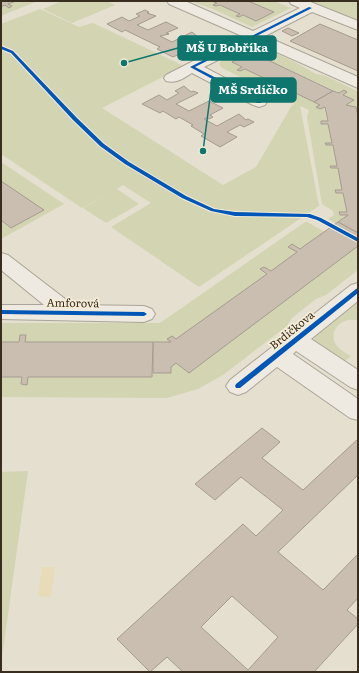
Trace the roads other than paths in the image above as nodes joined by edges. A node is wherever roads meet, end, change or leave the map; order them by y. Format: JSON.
{"nodes":[{"id":1,"x":174,"y":1,"type":"edge"},
{"id":2,"x":295,"y":1,"type":"edge"},
{"id":3,"x":310,"y":8,"type":"junction"},
{"id":4,"x":358,"y":26,"type":"edge"},
{"id":5,"x":255,"y":37,"type":"junction"},
{"id":6,"x":192,"y":68,"type":"junction"},
{"id":7,"x":172,"y":78,"type":"dead end"},
{"id":8,"x":358,"y":83,"type":"edge"},
{"id":9,"x":259,"y":102,"type":"dead end"},
{"id":10,"x":1,"y":260,"type":"edge"},
{"id":11,"x":358,"y":290,"type":"edge"},
{"id":12,"x":1,"y":312,"type":"edge"},
{"id":13,"x":68,"y":313,"type":"junction"},
{"id":14,"x":144,"y":314,"type":"dead end"},
{"id":15,"x":296,"y":340,"type":"junction"},
{"id":16,"x":277,"y":355,"type":"junction"},
{"id":17,"x":358,"y":381,"type":"edge"},
{"id":18,"x":238,"y":386,"type":"dead end"},
{"id":19,"x":358,"y":411,"type":"edge"}],
"edges":[{"from":1,"to":5,"type":"street"},
{"from":2,"to":3,"type":"street"},
{"from":3,"to":4,"type":"street"},
{"from":3,"to":5,"type":"street"},
{"from":5,"to":6,"type":"street"},
{"from":5,"to":8,"type":"street"},
{"from":6,"to":7,"type":"street"},
{"from":6,"to":9,"type":"street"},
{"from":10,"to":13,"type":"street","name":"Amforová"},
{"from":11,"to":15,"type":"street","name":"Brdičkova"},
{"from":12,"to":13,"type":"street","name":"Amforová"},
{"from":13,"to":14,"type":"street","name":"Amforová"},
{"from":15,"to":16,"type":"street","name":"Brdičkova"},
{"from":15,"to":17,"type":"street"},
{"from":16,"to":18,"type":"street","name":"Brdičkova"},
{"from":16,"to":19,"type":"street"}]}
